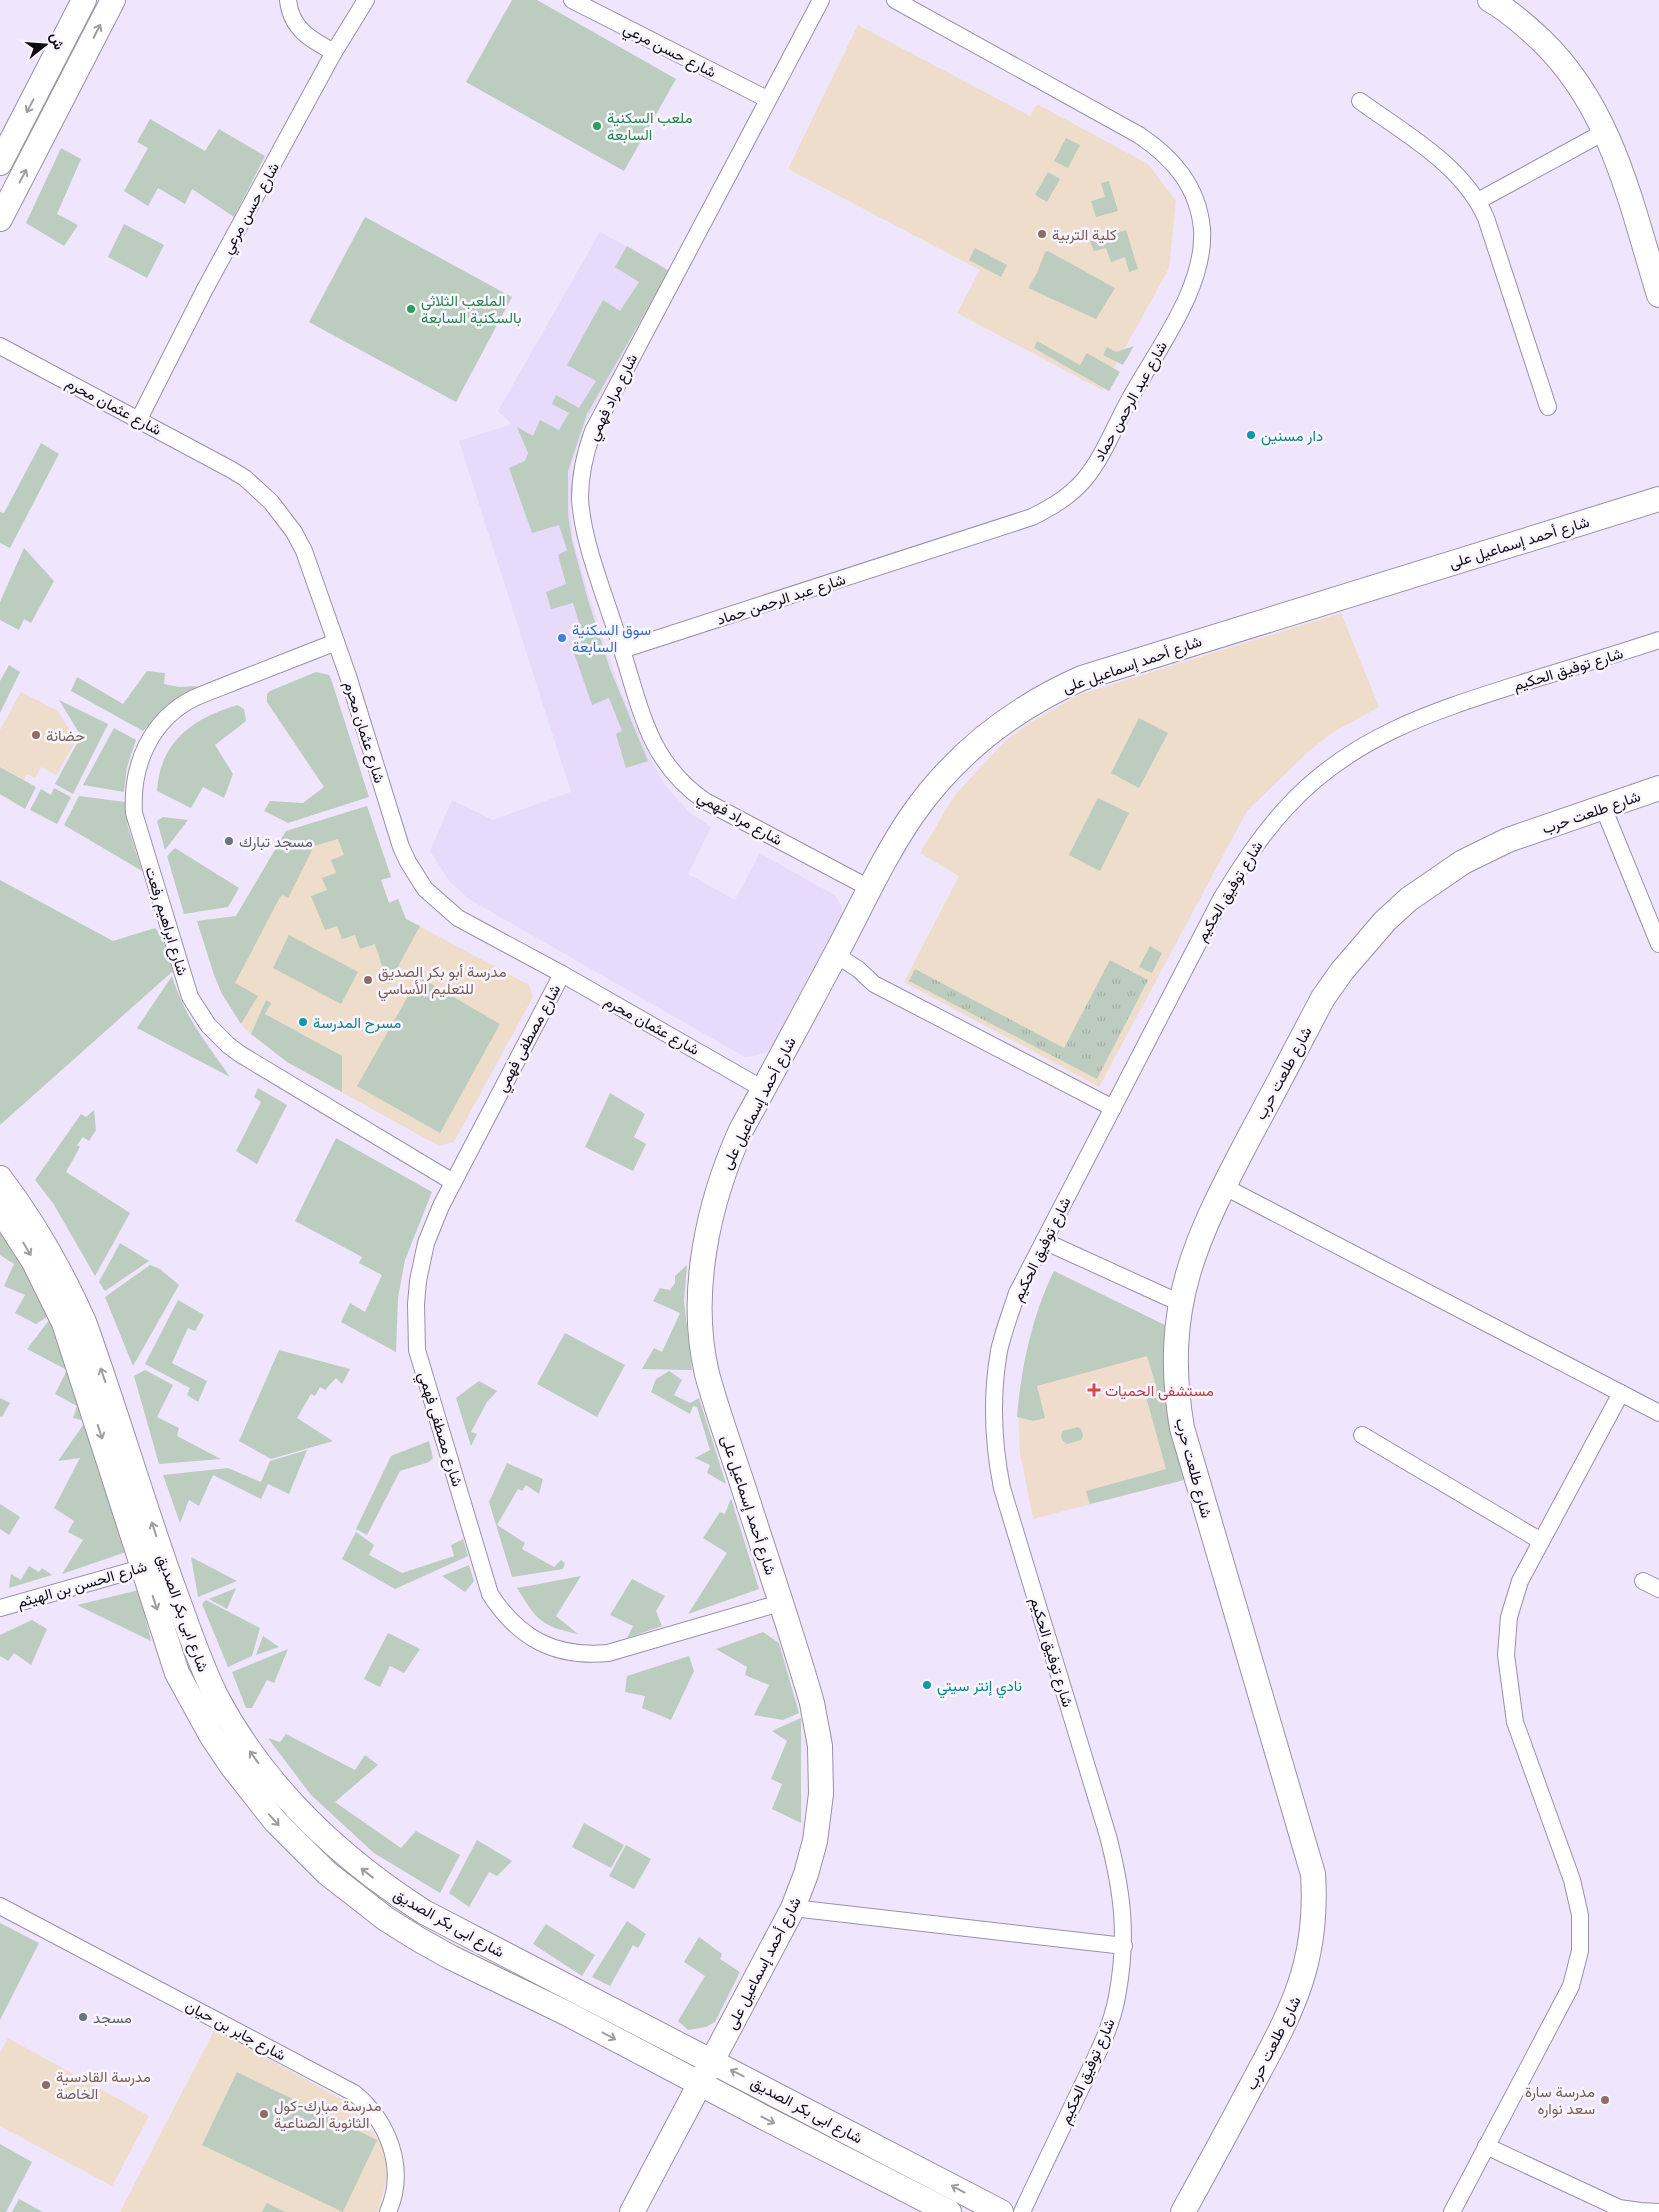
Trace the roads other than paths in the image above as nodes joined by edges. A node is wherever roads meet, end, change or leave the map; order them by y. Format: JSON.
{"nodes":[{"id":1,"x":84,"y":0,"type":"edge"},
{"id":2,"x":114,"y":0,"type":"edge"},
{"id":3,"x":288,"y":0,"type":"edge"},
{"id":4,"x":366,"y":0,"type":"edge"},
{"id":5,"x":572,"y":0,"type":"edge"},
{"id":6,"x":821,"y":0,"type":"edge"},
{"id":7,"x":895,"y":0,"type":"edge"},
{"id":8,"x":1490,"y":0,"type":"edge"},
{"id":9,"x":334,"y":52,"type":"junction"},
{"id":10,"x":44,"y":79,"type":"junction"},
{"id":11,"x":66,"y":92,"type":"junction"},
{"id":12,"x":767,"y":99,"type":"junction"},
{"id":13,"x":1360,"y":101,"type":"dead end"},
{"id":14,"x":1606,"y":131,"type":"junction"},
{"id":15,"x":0,"y":163,"type":"edge"},
{"id":16,"x":1478,"y":201,"type":"junction"},
{"id":17,"x":0,"y":219,"type":"edge"},
{"id":18,"x":1659,"y":295,"type":"edge"},
{"id":19,"x":0,"y":346,"type":"edge"},
{"id":20,"x":1548,"y":407,"type":"dead end"},
{"id":21,"x":139,"y":419,"type":"junction"},
{"id":22,"x":1659,"y":499,"type":"edge"},
{"id":23,"x":1659,"y":640,"type":"edge"},
{"id":24,"x":336,"y":642,"type":"junction"},
{"id":25,"x":622,"y":650,"type":"junction"},
{"id":26,"x":1659,"y":788,"type":"edge"},
{"id":27,"x":1603,"y":807,"type":"junction"},
{"id":28,"x":871,"y":888,"type":"junction"},
{"id":29,"x":1659,"y":944,"type":"edge"},
{"id":30,"x":836,"y":954,"type":"junction"},
{"id":31,"x":562,"y":974,"type":"junction"},
{"id":32,"x":763,"y":1089,"type":"junction"},
{"id":33,"x":1113,"y":1108,"type":"junction"},
{"id":34,"x":0,"y":1178,"type":"edge"},
{"id":35,"x":453,"y":1182,"type":"junction"},
{"id":36,"x":1223,"y":1186,"type":"junction"},
{"id":37,"x":0,"y":1208,"type":"edge"},
{"id":38,"x":1044,"y":1241,"type":"junction"},
{"id":39,"x":1180,"y":1304,"type":"junction"},
{"id":40,"x":1621,"y":1394,"type":"junction"},
{"id":41,"x":1659,"y":1413,"type":"edge"},
{"id":42,"x":1362,"y":1435,"type":"dead end"},
{"id":43,"x":1540,"y":1541,"type":"junction"},
{"id":44,"x":154,"y":1564,"type":"junction"},
{"id":45,"x":1643,"y":1580,"type":"dead end"},
{"id":46,"x":1659,"y":1589,"type":"edge"},
{"id":47,"x":780,"y":1603,"type":"junction"},
{"id":48,"x":0,"y":1608,"type":"edge"},
{"id":49,"x":0,"y":1906,"type":"edge"},
{"id":50,"x":793,"y":1908,"type":"junction"},
{"id":51,"x":1124,"y":1946,"type":"junction"},
{"id":52,"x":516,"y":1960,"type":"junction"},
{"id":53,"x":504,"y":1984,"type":"junction"},
{"id":54,"x":712,"y":2060,"type":"junction"},
{"id":55,"x":700,"y":2084,"type":"junction"},
{"id":56,"x":1486,"y":2146,"type":"junction"},
{"id":57,"x":388,"y":2212,"type":"edge"},
{"id":58,"x":632,"y":2212,"type":"edge"},
{"id":59,"x":949,"y":2212,"type":"edge"},
{"id":60,"x":1001,"y":2212,"type":"edge"},
{"id":61,"x":1022,"y":2212,"type":"edge"},
{"id":62,"x":1183,"y":2212,"type":"edge"},
{"id":63,"x":1452,"y":2212,"type":"edge"},
{"id":64,"x":1659,"y":2212,"type":"edge"}],
"edges":[{"from":1,"to":10,"type":"street"},
{"from":11,"to":2,"type":"street","one_way":true},
{"from":3,"to":9,"type":"street"},
{"from":4,"to":9,"type":"street","name":"شارع حسن مرعي"},
{"from":5,"to":12,"type":"street","name":"شارع حسن مرعي"},
{"from":6,"to":12,"type":"street","name":"شارع مراد فهمي"},
{"from":7,"to":25,"type":"street","name":"شارع عبد الرحمن حماد"},
{"from":8,"to":14,"type":"street"},
{"from":9,"to":21,"type":"street","name":"شارع حسن مرعي"},
{"from":10,"to":11,"type":"street"},
{"from":10,"to":15,"type":"street","one_way":true},
{"from":17,"to":11,"type":"street","one_way":true},
{"from":12,"to":25,"type":"street","name":"شارع مراد فهمي"},
{"from":13,"to":16,"type":"street"},
{"from":14,"to":16,"type":"street"},
{"from":14,"to":18,"type":"street"},
{"from":16,"to":20,"type":"street"},
{"from":19,"to":21,"type":"street","name":"شارع عثمان محرم"},
{"from":21,"to":24,"type":"street","name":"شارع عثمان محرم"},
{"from":22,"to":28,"type":"street","name":"شارع أحمد إسماعيل على"},
{"from":23,"to":33,"type":"street","name":"شارع توفيق الحكيم"},
{"from":24,"to":31,"type":"street","name":"شارع عثمان محرم"},
{"from":24,"to":35,"type":"street","name":"شارع ابراهيم رفعت"},
{"from":25,"to":28,"type":"street","name":"شارع مراد فهمي"},
{"from":26,"to":27,"type":"street","name":"شارع طلعت حرب"},
{"from":27,"to":29,"type":"street"},
{"from":27,"to":36,"type":"street","name":"شارع طلعت حرب"},
{"from":28,"to":30,"type":"street","name":"شارع أحمد إسماعيل على"},
{"from":30,"to":32,"type":"street","name":"شارع أحمد إسماعيل على"},
{"from":30,"to":33,"type":"street"},
{"from":31,"to":32,"type":"street","name":"شارع عثمان محرم"},
{"from":31,"to":35,"type":"street","name":"شارع مصطفى فهمي"},
{"from":32,"to":47,"type":"street","name":"شارع أحمد إسماعيل على"},
{"from":33,"to":38,"type":"street","name":"شارع توفيق الحكيم"},
{"from":44,"to":34,"type":"street","name":"شارع ابى بكر الصديق","one_way":true},
{"from":35,"to":47,"type":"street","name":"شارع مصطفى فهمي"},
{"from":36,"to":39,"type":"street","name":"شارع طلعت حرب"},
{"from":36,"to":40,"type":"street"},
{"from":37,"to":44,"type":"street","name":"شارع ابى بكر الصديق","one_way":true},
{"from":38,"to":39,"type":"street"},
{"from":38,"to":51,"type":"street","name":"شارع توفيق الحكيم"},
{"from":39,"to":62,"type":"street","name":"شارع طلعت حرب"},
{"from":40,"to":41,"type":"street"},
{"from":40,"to":43,"type":"street"},
{"from":42,"to":43,"type":"street"},
{"from":43,"to":56,"type":"street"},
{"from":44,"to":48,"type":"street","name":"شارع الحسن بن الهيثم"},
{"from":52,"to":44,"type":"street","name":"شارع ابى بكر الصديق","one_way":true},
{"from":44,"to":53,"type":"street","name":"شارع ابى بكر الصديق","one_way":true},
{"from":45,"to":46,"type":"street"},
{"from":47,"to":50,"type":"street","name":"شارع أحمد إسماعيل على"},
{"from":49,"to":57,"type":"street","name":"شارع جابر بن حيان"},
{"from":50,"to":51,"type":"street"},
{"from":50,"to":54,"type":"street","name":"شارع أحمد إسماعيل على"},
{"from":51,"to":61,"type":"street","name":"شارع توفيق الحكيم"},
{"from":52,"to":53,"type":"street"},
{"from":52,"to":54,"type":"street","name":"شارع ابى بكر الصديق"},
{"from":53,"to":55,"type":"street","name":"شارع ابى بكر الصديق","one_way":true},
{"from":54,"to":55,"type":"street","name":"شارع أحمد إسماعيل على"},
{"from":60,"to":54,"type":"street","name":"شارع ابى بكر الصديق","one_way":true},
{"from":55,"to":58,"type":"street","name":"شارع أحمد إسماعيل على"},
{"from":55,"to":59,"type":"street","name":"شارع ابى بكر الصديق","one_way":true},
{"from":56,"to":63,"type":"street"},
{"from":56,"to":64,"type":"street"}]}
